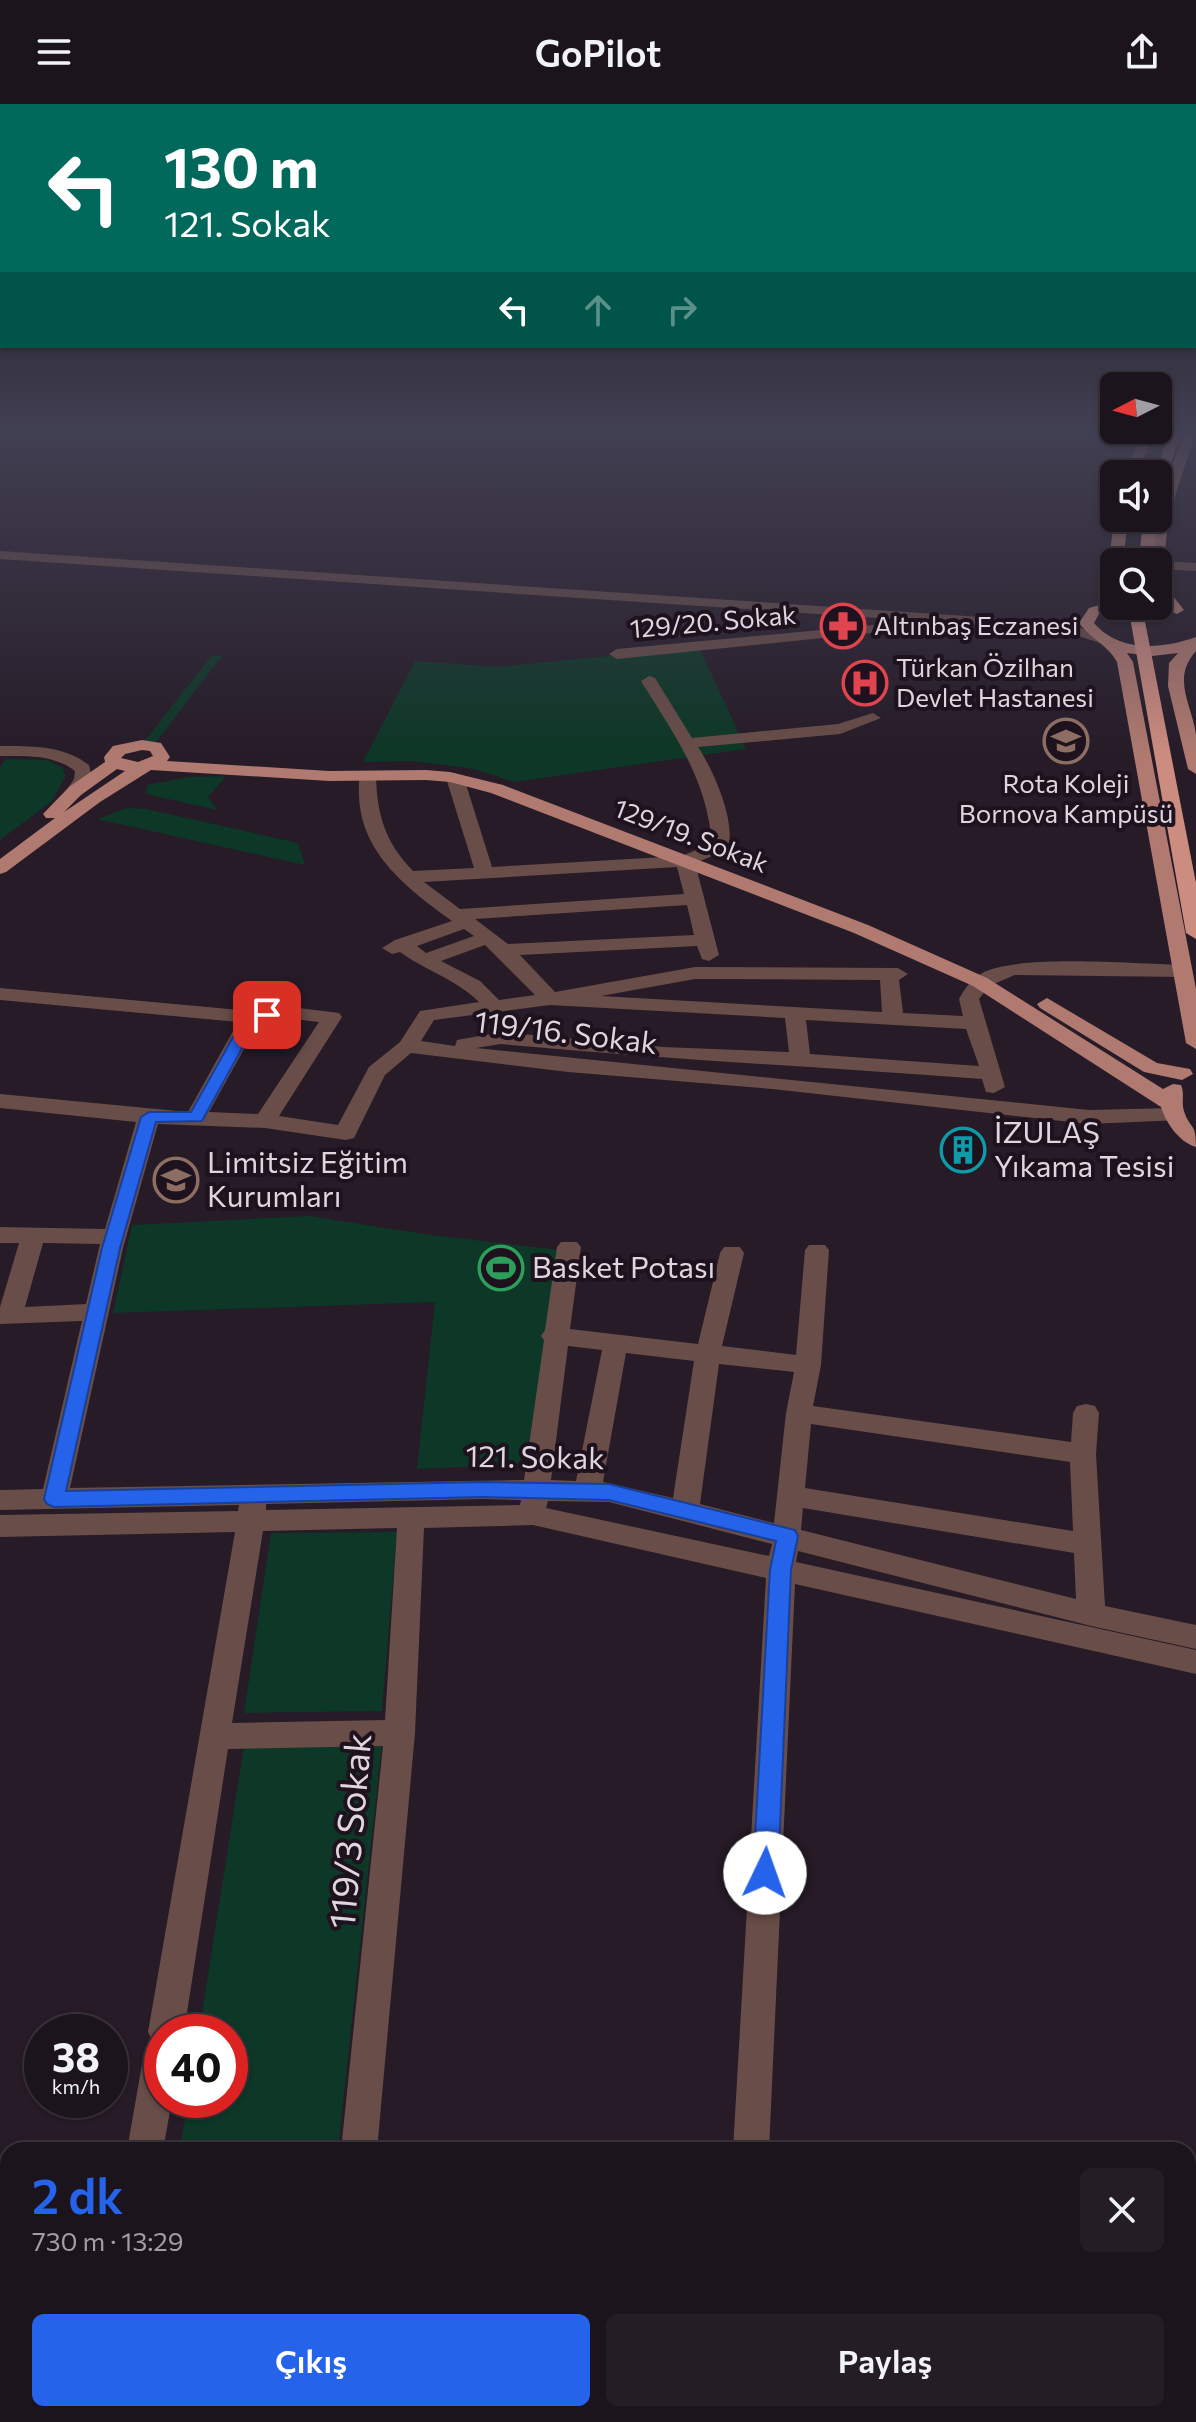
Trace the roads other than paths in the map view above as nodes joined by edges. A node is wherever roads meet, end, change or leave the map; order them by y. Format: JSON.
{"nodes":[{"id":1,"x":0,"y":546,"type":"edge"},
{"id":2,"x":0,"y":555,"type":"edge"},
{"id":3,"x":1172,"y":565,"type":"edge"},
{"id":4,"x":1196,"y":567,"type":"edge"},
{"id":5,"x":1172,"y":599,"type":"edge"},
{"id":6,"x":1100,"y":608,"type":"edge"},
{"id":7,"x":1100,"y":611,"type":"edge"},
{"id":8,"x":944,"y":613,"type":"junction"},
{"id":9,"x":1188,"y":613,"type":"edge"},
{"id":10,"x":1138,"y":620,"type":"edge"},
{"id":11,"x":1153,"y":620,"type":"edge"},
{"id":12,"x":1107,"y":642,"type":"junction"},
{"id":13,"x":1195,"y":643,"type":"edge"},
{"id":14,"x":873,"y":718,"type":"dead end"},
{"id":15,"x":687,"y":743,"type":"junction"},
{"id":16,"x":5,"y":753,"type":"edge"},
{"id":17,"x":74,"y":760,"type":"junction"},
{"id":18,"x":152,"y":761,"type":"junction"},
{"id":19,"x":114,"y":762,"type":"junction"},
{"id":20,"x":209,"y":768,"type":"junction"},
{"id":21,"x":1196,"y":769,"type":"edge"},
{"id":22,"x":367,"y":776,"type":"junction"},
{"id":23,"x":455,"y":778,"type":"junction"},
{"id":24,"x":75,"y":791,"type":"junction"},
{"id":25,"x":94,"y":798,"type":"junction"},
{"id":26,"x":0,"y":855,"type":"edge"},
{"id":27,"x":1196,"y":856,"type":"edge"},
{"id":28,"x":693,"y":859,"type":"junction"},
{"id":29,"x":0,"y":868,"type":"edge"},
{"id":30,"x":485,"y":873,"type":"junction"},
{"id":31,"x":407,"y":877,"type":"junction"},
{"id":32,"x":694,"y":899,"type":"junction"},
{"id":33,"x":461,"y":919,"type":"junction"},
{"id":34,"x":1196,"y":933,"type":"edge"},
{"id":35,"x":706,"y":940,"type":"junction"},
{"id":36,"x":496,"y":944,"type":"junction"},
{"id":37,"x":424,"y":960,"type":"junction"},
{"id":38,"x":1183,"y":971,"type":"junction"},
{"id":39,"x":713,"y":973,"type":"junction"},
{"id":40,"x":988,"y":978,"type":"junction"},
{"id":41,"x":0,"y":994,"type":"edge"},
{"id":42,"x":550,"y":999,"type":"junction"},
{"id":43,"x":494,"y":1006,"type":"junction"},
{"id":44,"x":795,"y":1015,"type":"junction"},
{"id":45,"x":251,"y":1017,"type":"junction"},
{"id":46,"x":893,"y":1019,"type":"junction"},
{"id":47,"x":973,"y":1023,"type":"junction"},
{"id":48,"x":1196,"y":1043,"type":"edge"},
{"id":49,"x":408,"y":1046,"type":"junction"},
{"id":50,"x":446,"y":1049,"type":"junction"},
{"id":51,"x":1196,"y":1050,"type":"edge"},
{"id":52,"x":800,"y":1060,"type":"junction"},
{"id":53,"x":1187,"y":1069,"type":"edge"},
{"id":54,"x":992,"y":1073,"type":"junction"},
{"id":55,"x":0,"y":1101,"type":"edge"},
{"id":56,"x":997,"y":1109,"type":"junction"},
{"id":57,"x":1171,"y":1109,"type":"junction"},
{"id":58,"x":149,"y":1117,"type":"junction"},
{"id":59,"x":196,"y":1117,"type":"junction"},
{"id":60,"x":265,"y":1121,"type":"junction"},
{"id":61,"x":1196,"y":1140,"type":"edge"},
{"id":62,"x":34,"y":1234,"type":"junction"},
{"id":63,"x":0,"y":1235,"type":"edge"},
{"id":64,"x":114,"y":1237,"type":"junction"},
{"id":65,"x":569,"y":1247,"type":"dead end"},
{"id":66,"x":817,"y":1250,"type":"dead end"},
{"id":67,"x":732,"y":1253,"type":"dead end"},
{"id":68,"x":96,"y":1312,"type":"junction"},
{"id":69,"x":5,"y":1316,"type":"edge"},
{"id":70,"x":554,"y":1336,"type":"junction"},
{"id":71,"x":616,"y":1341,"type":"junction"},
{"id":72,"x":708,"y":1353,"type":"junction"},
{"id":73,"x":808,"y":1365,"type":"junction"},
{"id":74,"x":799,"y":1413,"type":"junction"},
{"id":75,"x":1086,"y":1413,"type":"dead end"},
{"id":76,"x":1083,"y":1454,"type":"junction"},
{"id":77,"x":587,"y":1492,"type":"junction"},
{"id":78,"x":791,"y":1496,"type":"junction"},
{"id":79,"x":54,"y":1499,"type":"junction"},
{"id":80,"x":0,"y":1500,"type":"edge"},
{"id":81,"x":534,"y":1503,"type":"junction"},
{"id":82,"x":253,"y":1508,"type":"junction"},
{"id":83,"x":685,"y":1510,"type":"junction"},
{"id":84,"x":411,"y":1519,"type":"junction"},
{"id":85,"x":0,"y":1526,"type":"edge"},
{"id":86,"x":787,"y":1536,"type":"junction"},
{"id":87,"x":1086,"y":1544,"type":"junction"},
{"id":88,"x":781,"y":1570,"type":"junction"},
{"id":89,"x":1091,"y":1614,"type":"junction"},
{"id":90,"x":1196,"y":1637,"type":"edge"},
{"id":91,"x":1196,"y":1662,"type":"edge"},
{"id":92,"x":400,"y":1733,"type":"junction"},
{"id":93,"x":217,"y":1736,"type":"junction"},
{"id":94,"x":169,"y":2014,"type":"edge"},
{"id":95,"x":151,"y":2118,"type":"edge"},
{"id":96,"x":146,"y":2142,"type":"edge"},
{"id":97,"x":360,"y":2142,"type":"edge"},
{"id":98,"x":751,"y":2142,"type":"edge"}],
"edges":[{"from":1,"to":8,"type":"street"},
{"from":2,"to":8,"type":"street"},
{"from":3,"to":4,"type":"street"},
{"from":5,"to":9,"type":"main road"},
{"from":6,"to":8,"type":"street"},
{"from":7,"to":12,"type":"main road"},
{"from":8,"to":12,"type":"street"},
{"from":8,"to":15,"type":"street","name":"129/20. Sokak"},
{"from":10,"to":34,"type":"highway"},
{"from":11,"to":27,"type":"highway"},
{"from":12,"to":13,"type":"main road"},
{"from":12,"to":38,"type":"main road"},
{"from":13,"to":21,"type":"main road"},
{"from":14,"to":15,"type":"street"},
{"from":15,"to":28,"type":"street"},
{"from":16,"to":17,"type":"street"},
{"from":17,"to":19,"type":"street"},
{"from":17,"to":24,"type":"street"},
{"from":18,"to":19,"type":"main road"},
{"from":18,"to":20,"type":"main road","name":"129/19. Sokak"},
{"from":18,"to":25,"type":"main road"},
{"from":18,"to":28,"type":"main road","name":"129/19. Sokak"},
{"from":19,"to":24,"type":"main road"},
{"from":20,"to":22,"type":"main road","name":"129/19. Sokak"},
{"from":20,"to":25,"type":"main road"},
{"from":22,"to":23,"type":"main road","name":"129/19. Sokak"},
{"from":22,"to":31,"type":"street"},
{"from":23,"to":28,"type":"main road","name":"129/19. Sokak"},
{"from":23,"to":30,"type":"street"},
{"from":24,"to":26,"type":"main road"},
{"from":25,"to":29,"type":"main road"},
{"from":28,"to":30,"type":"street"},
{"from":28,"to":32,"type":"street"},
{"from":28,"to":40,"type":"main road","name":"129/19. Sokak"},
{"from":30,"to":31,"type":"street"},
{"from":31,"to":33,"type":"street"},
{"from":32,"to":33,"type":"street"},
{"from":32,"to":35,"type":"street"},
{"from":33,"to":36,"type":"street"},
{"from":33,"to":37,"type":"street"},
{"from":35,"to":36,"type":"street"},
{"from":35,"to":39,"type":"street"},
{"from":36,"to":37,"type":"street"},
{"from":36,"to":42,"type":"street"},
{"from":37,"to":43,"type":"street"},
{"from":38,"to":40,"type":"street"},
{"from":38,"to":48,"type":"main road"},
{"from":39,"to":42,"type":"street"},
{"from":39,"to":46,"type":"street"},
{"from":40,"to":47,"type":"street"},
{"from":40,"to":53,"type":"main road","name":"129/19. Sokak"},
{"from":40,"to":57,"type":"main road","name":"129/19. Sokak"},
{"from":41,"to":45,"type":"street"},
{"from":42,"to":43,"type":"street"},
{"from":42,"to":44,"type":"street"},
{"from":43,"to":49,"type":"street"},
{"from":44,"to":46,"type":"street"},
{"from":44,"to":52,"type":"street"},
{"from":45,"to":59,"type":"street"},
{"from":45,"to":60,"type":"street"},
{"from":46,"to":47,"type":"street"},
{"from":47,"to":54,"type":"street"},
{"from":49,"to":50,"type":"street","name":"119/16. Sokak"},
{"from":49,"to":60,"type":"street"},
{"from":50,"to":52,"type":"street"},
{"from":50,"to":56,"type":"street","name":"119/16. Sokak"},
{"from":51,"to":53,"type":"main road"},
{"from":52,"to":54,"type":"street"},
{"from":53,"to":57,"type":"main road"},
{"from":54,"to":56,"type":"street"},
{"from":55,"to":58,"type":"street"},
{"from":56,"to":57,"type":"street","name":"119/16. Sokak"},
{"from":57,"to":61,"type":"main road","name":"129/19. Sokak"},
{"from":58,"to":59,"type":"street"},
{"from":58,"to":64,"type":"street"},
{"from":59,"to":60,"type":"street"},
{"from":62,"to":63,"type":"street"},
{"from":62,"to":64,"type":"street"},
{"from":62,"to":69,"type":"street"},
{"from":64,"to":68,"type":"street"},
{"from":65,"to":70,"type":"street"},
{"from":66,"to":73,"type":"street"},
{"from":67,"to":72,"type":"street"},
{"from":68,"to":69,"type":"street"},
{"from":68,"to":79,"type":"street"},
{"from":70,"to":71,"type":"street"},
{"from":70,"to":81,"type":"street"},
{"from":71,"to":72,"type":"street"},
{"from":71,"to":77,"type":"street"},
{"from":72,"to":73,"type":"street"},
{"from":72,"to":83,"type":"street"},
{"from":73,"to":74,"type":"street"},
{"from":74,"to":76,"type":"street"},
{"from":74,"to":78,"type":"street"},
{"from":75,"to":76,"type":"street"},
{"from":76,"to":87,"type":"street"},
{"from":77,"to":81,"type":"street","name":"121. Sokak"},
{"from":77,"to":83,"type":"street","name":"121. Sokak"},
{"from":78,"to":86,"type":"street"},
{"from":78,"to":87,"type":"street"},
{"from":79,"to":80,"type":"street","name":"121. Sokak"},
{"from":79,"to":82,"type":"street","name":"121. Sokak"},
{"from":81,"to":82,"type":"street","name":"121. Sokak"},
{"from":81,"to":84,"type":"street","name":"121. Sokak"},
{"from":81,"to":88,"type":"street","name":"121. Sokak"},
{"from":82,"to":84,"type":"street","name":"121. Sokak"},
{"from":82,"to":85,"type":"street","name":"121. Sokak"},
{"from":82,"to":93,"type":"street"},
{"from":83,"to":86,"type":"street","name":"121. Sokak"},
{"from":84,"to":92,"type":"street","name":"119/3 Sokak"},
{"from":86,"to":88,"type":"street"},
{"from":86,"to":89,"type":"street","name":"121. Sokak"},
{"from":87,"to":89,"type":"street"},
{"from":88,"to":91,"type":"street","name":"121. Sokak"},
{"from":88,"to":98,"type":"street"},
{"from":89,"to":90,"type":"street","name":"121. Sokak"},
{"from":92,"to":93,"type":"street"},
{"from":92,"to":97,"type":"street","name":"119/3 Sokak"},
{"from":93,"to":94,"type":"street"},
{"from":95,"to":96,"type":"street"}]}
